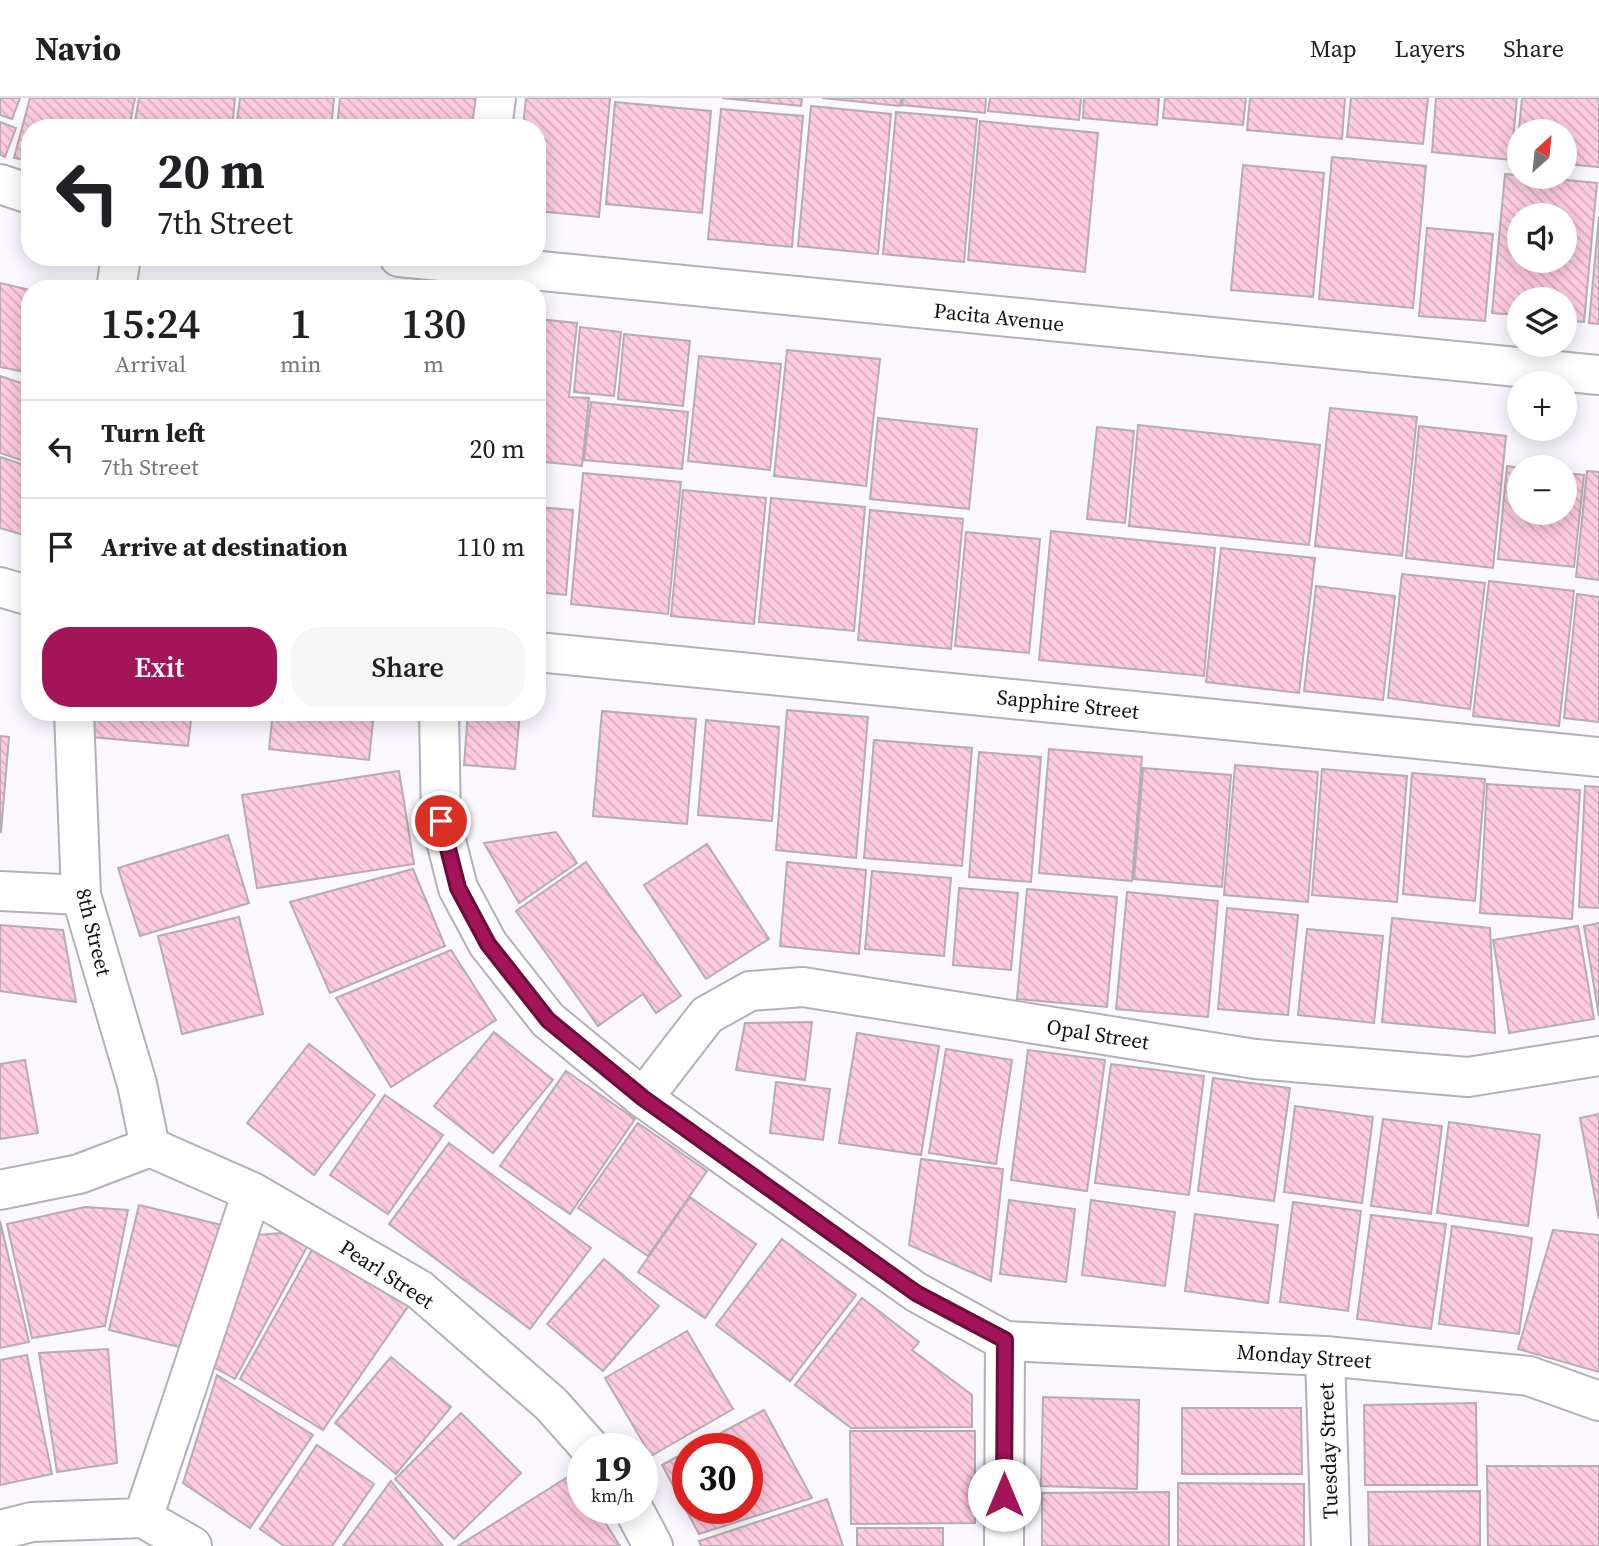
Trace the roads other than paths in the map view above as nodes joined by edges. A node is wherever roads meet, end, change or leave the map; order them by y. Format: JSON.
{"nodes":[{"id":1,"x":495,"y":98,"type":"edge"},
{"id":2,"x":493,"y":119,"type":"edge"},
{"id":3,"x":0,"y":184,"type":"edge"},
{"id":4,"x":21,"y":191,"type":"edge"},
{"id":5,"x":447,"y":266,"type":"edge"},
{"id":6,"x":473,"y":271,"type":"edge"},
{"id":7,"x":1599,"y":375,"type":"edge"},
{"id":8,"x":0,"y":587,"type":"edge"},
{"id":9,"x":21,"y":593,"type":"edge"},
{"id":10,"x":546,"y":653,"type":"edge"},
{"id":11,"x":74,"y":721,"type":"edge"},
{"id":12,"x":439,"y":721,"type":"edge"},
{"id":13,"x":1599,"y":757,"type":"edge"},
{"id":14,"x":0,"y":891,"type":"edge"},
{"id":15,"x":81,"y":895,"type":"junction"},
{"id":16,"x":1599,"y":1056,"type":"edge"},
{"id":17,"x":643,"y":1098,"type":"junction"},
{"id":18,"x":150,"y":1147,"type":"junction"},
{"id":19,"x":0,"y":1190,"type":"edge"},
{"id":20,"x":252,"y":1192,"type":"junction"},
{"id":21,"x":1005,"y":1340,"type":"junction"},
{"id":22,"x":1325,"y":1356,"type":"junction"},
{"id":23,"x":1599,"y":1401,"type":"edge"},
{"id":24,"x":577,"y":1433,"type":"edge"},
{"id":25,"x":143,"y":1518,"type":"junction"},
{"id":26,"x":641,"y":1524,"type":"edge"},
{"id":27,"x":0,"y":1530,"type":"edge"},
{"id":28,"x":192,"y":1546,"type":"edge"},
{"id":29,"x":653,"y":1546,"type":"edge"},
{"id":30,"x":1004,"y":1546,"type":"edge"},
{"id":31,"x":1331,"y":1546,"type":"edge"}],
"edges":[{"from":1,"to":2,"type":"street"},
{"from":3,"to":4,"type":"street"},
{"from":5,"to":6,"type":"street","name":"Pacita Avenue"},
{"from":6,"to":7,"type":"street","name":"Pacita Avenue"},
{"from":8,"to":9,"type":"street"},
{"from":10,"to":13,"type":"street","name":"Sapphire Street"},
{"from":11,"to":15,"type":"street","name":"8th Street"},
{"from":12,"to":17,"type":"street"},
{"from":14,"to":15,"type":"street"},
{"from":15,"to":18,"type":"street","name":"8th Street"},
{"from":16,"to":17,"type":"street","name":"Opal Street"},
{"from":17,"to":21,"type":"street"},
{"from":18,"to":19,"type":"street"},
{"from":18,"to":20,"type":"street","name":"Pearl Street"},
{"from":20,"to":24,"type":"street","name":"Pearl Street"},
{"from":20,"to":25,"type":"street"},
{"from":21,"to":22,"type":"street","name":"Monday Street"},
{"from":21,"to":30,"type":"street"},
{"from":22,"to":23,"type":"street","name":"Monday Street"},
{"from":22,"to":31,"type":"street","name":"Tuesday Street"},
{"from":25,"to":27,"type":"street"},
{"from":25,"to":28,"type":"street"},
{"from":26,"to":29,"type":"street"}]}
